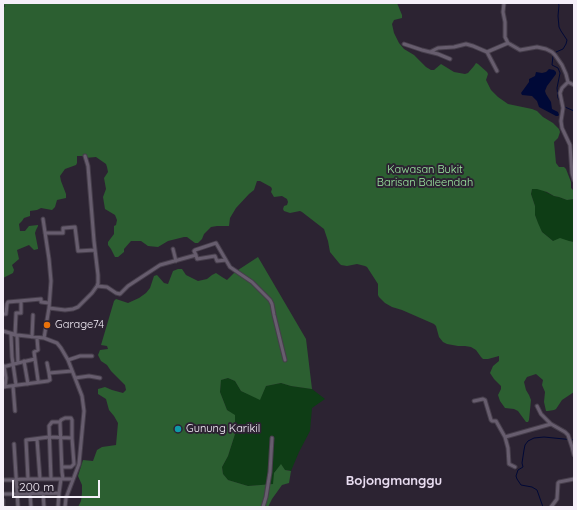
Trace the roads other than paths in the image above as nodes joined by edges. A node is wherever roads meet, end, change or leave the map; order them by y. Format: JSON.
{"nodes":[{"id":1,"x":504,"y":3,"type":"edge"},
{"id":2,"x":508,"y":42,"type":"junction"},
{"id":3,"x":404,"y":44,"type":"dead end"},
{"id":4,"x":430,"y":52,"type":"junction"},
{"id":5,"x":487,"y":52,"type":"junction"},
{"id":6,"x":450,"y":59,"type":"dead end"},
{"id":7,"x":496,"y":71,"type":"dead end"},
{"id":8,"x":568,"y":82,"type":"junction"},
{"id":9,"x":574,"y":85,"type":"edge"},
{"id":10,"x":85,"y":156,"type":"dead end"},
{"id":11,"x":574,"y":180,"type":"edge"},
{"id":12,"x":43,"y":219,"type":"dead end"},
{"id":13,"x":45,"y":233,"type":"junction"},
{"id":14,"x":173,"y":249,"type":"dead end"},
{"id":15,"x":95,"y":250,"type":"junction"},
{"id":16,"x":196,"y":255,"type":"junction"},
{"id":17,"x":226,"y":260,"type":"junction"},
{"id":18,"x":176,"y":261,"type":"junction"},
{"id":19,"x":97,"y":286,"type":"junction"},
{"id":20,"x":21,"y":301,"type":"junction"},
{"id":21,"x":49,"y":303,"type":"junction"},
{"id":22,"x":49,"y":308,"type":"junction"},
{"id":23,"x":3,"y":314,"type":"edge"},
{"id":24,"x":33,"y":316,"type":"dead end"},
{"id":25,"x":3,"y":331,"type":"edge"},
{"id":26,"x":15,"y":335,"type":"junction"},
{"id":27,"x":32,"y":337,"type":"junction"},
{"id":28,"x":37,"y":338,"type":"junction"},
{"id":29,"x":44,"y":338,"type":"junction"},
{"id":30,"x":11,"y":351,"type":"junction"},
{"id":31,"x":17,"y":351,"type":"junction"},
{"id":32,"x":92,"y":356,"type":"dead end"},
{"id":33,"x":35,"y":359,"type":"junction"},
{"id":34,"x":68,"y":360,"type":"junction"},
{"id":35,"x":285,"y":360,"type":"dead end"},
{"id":36,"x":24,"y":361,"type":"junction"},
{"id":37,"x":18,"y":363,"type":"junction"},
{"id":38,"x":47,"y":363,"type":"dead end"},
{"id":39,"x":12,"y":365,"type":"junction"},
{"id":40,"x":4,"y":367,"type":"edge"},
{"id":41,"x":72,"y":371,"type":"junction"},
{"id":42,"x":49,"y":373,"type":"junction"},
{"id":43,"x":75,"y":378,"type":"junction"},
{"id":44,"x":100,"y":378,"type":"dead end"},
{"id":45,"x":38,"y":380,"type":"dead end"},
{"id":46,"x":28,"y":384,"type":"junction"},
{"id":47,"x":14,"y":386,"type":"junction"},
{"id":48,"x":4,"y":387,"type":"edge"},
{"id":49,"x":474,"y":401,"type":"dead end"},
{"id":50,"x":537,"y":406,"type":"dead end"},
{"id":51,"x":15,"y":411,"type":"dead end"},
{"id":52,"x":60,"y":422,"type":"junction"},
{"id":53,"x":552,"y":424,"type":"junction"},
{"id":54,"x":49,"y":437,"type":"junction"},
{"id":55,"x":61,"y":437,"type":"junction"},
{"id":56,"x":505,"y":437,"type":"junction"},
{"id":57,"x":72,"y":438,"type":"junction"},
{"id":58,"x":272,"y":438,"type":"dead end"},
{"id":59,"x":37,"y":439,"type":"junction"},
{"id":60,"x":14,"y":444,"type":"dead end"},
{"id":61,"x":573,"y":447,"type":"edge"},
{"id":62,"x":574,"y":455,"type":"edge"},
{"id":63,"x":62,"y":467,"type":"junction"},
{"id":64,"x":515,"y":467,"type":"dead end"},
{"id":65,"x":28,"y":479,"type":"junction"},
{"id":66,"x":40,"y":479,"type":"junction"},
{"id":67,"x":51,"y":479,"type":"junction"},
{"id":68,"x":62,"y":479,"type":"junction"},
{"id":69,"x":71,"y":479,"type":"dead end"},
{"id":70,"x":574,"y":479,"type":"edge"},
{"id":71,"x":3,"y":480,"type":"edge"},
{"id":72,"x":17,"y":480,"type":"junction"},
{"id":73,"x":30,"y":493,"type":"junction"},
{"id":74,"x":43,"y":493,"type":"junction"},
{"id":75,"x":59,"y":493,"type":"junction"},
{"id":76,"x":3,"y":494,"type":"edge"},
{"id":77,"x":17,"y":494,"type":"junction"},
{"id":78,"x":3,"y":500,"type":"edge"},
{"id":79,"x":4,"y":507,"type":"edge"},
{"id":80,"x":18,"y":507,"type":"edge"},
{"id":81,"x":31,"y":507,"type":"edge"},
{"id":82,"x":44,"y":507,"type":"edge"},
{"id":83,"x":58,"y":507,"type":"edge"},
{"id":84,"x":65,"y":507,"type":"edge"},
{"id":85,"x":263,"y":507,"type":"edge"},
{"id":86,"x":551,"y":507,"type":"edge"}],
"edges":[{"from":1,"to":2,"type":"street"},
{"from":2,"to":5,"type":"street"},
{"from":2,"to":8,"type":"street"},
{"from":3,"to":4,"type":"street"},
{"from":4,"to":5,"type":"street"},
{"from":4,"to":6,"type":"street"},
{"from":5,"to":7,"type":"street"},
{"from":8,"to":9,"type":"street"},
{"from":8,"to":11,"type":"street"},
{"from":10,"to":15,"type":"street"},
{"from":12,"to":13,"type":"street"},
{"from":13,"to":15,"type":"street"},
{"from":13,"to":21,"type":"street"},
{"from":14,"to":18,"type":"street"},
{"from":15,"to":19,"type":"street"},
{"from":16,"to":17,"type":"street"},
{"from":16,"to":17,"type":"street"},
{"from":16,"to":18,"type":"street"},
{"from":17,"to":35,"type":"street"},
{"from":18,"to":19,"type":"street"},
{"from":19,"to":22,"type":"street"},
{"from":20,"to":21,"type":"street"},
{"from":20,"to":23,"type":"street"},
{"from":20,"to":26,"type":"street"},
{"from":21,"to":22,"type":"street"},
{"from":22,"to":29,"type":"street"},
{"from":24,"to":27,"type":"street"},
{"from":25,"to":26,"type":"street"},
{"from":26,"to":27,"type":"street"},
{"from":26,"to":30,"type":"street"},
{"from":26,"to":31,"type":"street"},
{"from":27,"to":28,"type":"street"},
{"from":28,"to":29,"type":"street"},
{"from":28,"to":33,"type":"street"},
{"from":29,"to":34,"type":"street"},
{"from":30,"to":31,"type":"street"},
{"from":30,"to":39,"type":"street"},
{"from":31,"to":37,"type":"street"},
{"from":32,"to":34,"type":"street"},
{"from":33,"to":36,"type":"street"},
{"from":33,"to":45,"type":"street"},
{"from":34,"to":41,"type":"street"},
{"from":36,"to":37,"type":"street"},
{"from":36,"to":46,"type":"street"},
{"from":37,"to":39,"type":"street"},
{"from":38,"to":42,"type":"street"},
{"from":39,"to":40,"type":"street"},
{"from":39,"to":47,"type":"street"},
{"from":40,"to":48,"type":"street"},
{"from":41,"to":42,"type":"street"},
{"from":41,"to":43,"type":"street"},
{"from":42,"to":46,"type":"street"},
{"from":43,"to":44,"type":"street"},
{"from":43,"to":84,"type":"street"},
{"from":46,"to":47,"type":"street"},
{"from":47,"to":48,"type":"street"},
{"from":47,"to":51,"type":"street"},
{"from":49,"to":56,"type":"street"},
{"from":50,"to":53,"type":"street"},
{"from":52,"to":54,"type":"street"},
{"from":52,"to":55,"type":"street"},
{"from":52,"to":57,"type":"street"},
{"from":53,"to":56,"type":"street"},
{"from":53,"to":61,"type":"street"},
{"from":54,"to":55,"type":"street"},
{"from":54,"to":59,"type":"street"},
{"from":54,"to":67,"type":"street"},
{"from":55,"to":57,"type":"street"},
{"from":55,"to":63,"type":"street"},
{"from":56,"to":64,"type":"street"},
{"from":57,"to":63,"type":"street"},
{"from":58,"to":85,"type":"street"},
{"from":59,"to":65,"type":"street"},
{"from":59,"to":66,"type":"street"},
{"from":60,"to":72,"type":"street"},
{"from":61,"to":62,"type":"street"},
{"from":63,"to":68,"type":"street"},
{"from":65,"to":66,"type":"street"},
{"from":65,"to":72,"type":"street"},
{"from":66,"to":67,"type":"street"},
{"from":67,"to":68,"type":"street"},
{"from":68,"to":69,"type":"street"},
{"from":68,"to":75,"type":"street"},
{"from":70,"to":86,"type":"street"},
{"from":71,"to":72,"type":"street"},
{"from":72,"to":77,"type":"street"},
{"from":73,"to":74,"type":"street"},
{"from":73,"to":77,"type":"street"},
{"from":73,"to":81,"type":"street"},
{"from":74,"to":75,"type":"street"},
{"from":74,"to":82,"type":"street"},
{"from":75,"to":83,"type":"street"},
{"from":76,"to":77,"type":"street"},
{"from":77,"to":80,"type":"street"},
{"from":78,"to":79,"type":"street"}]}
